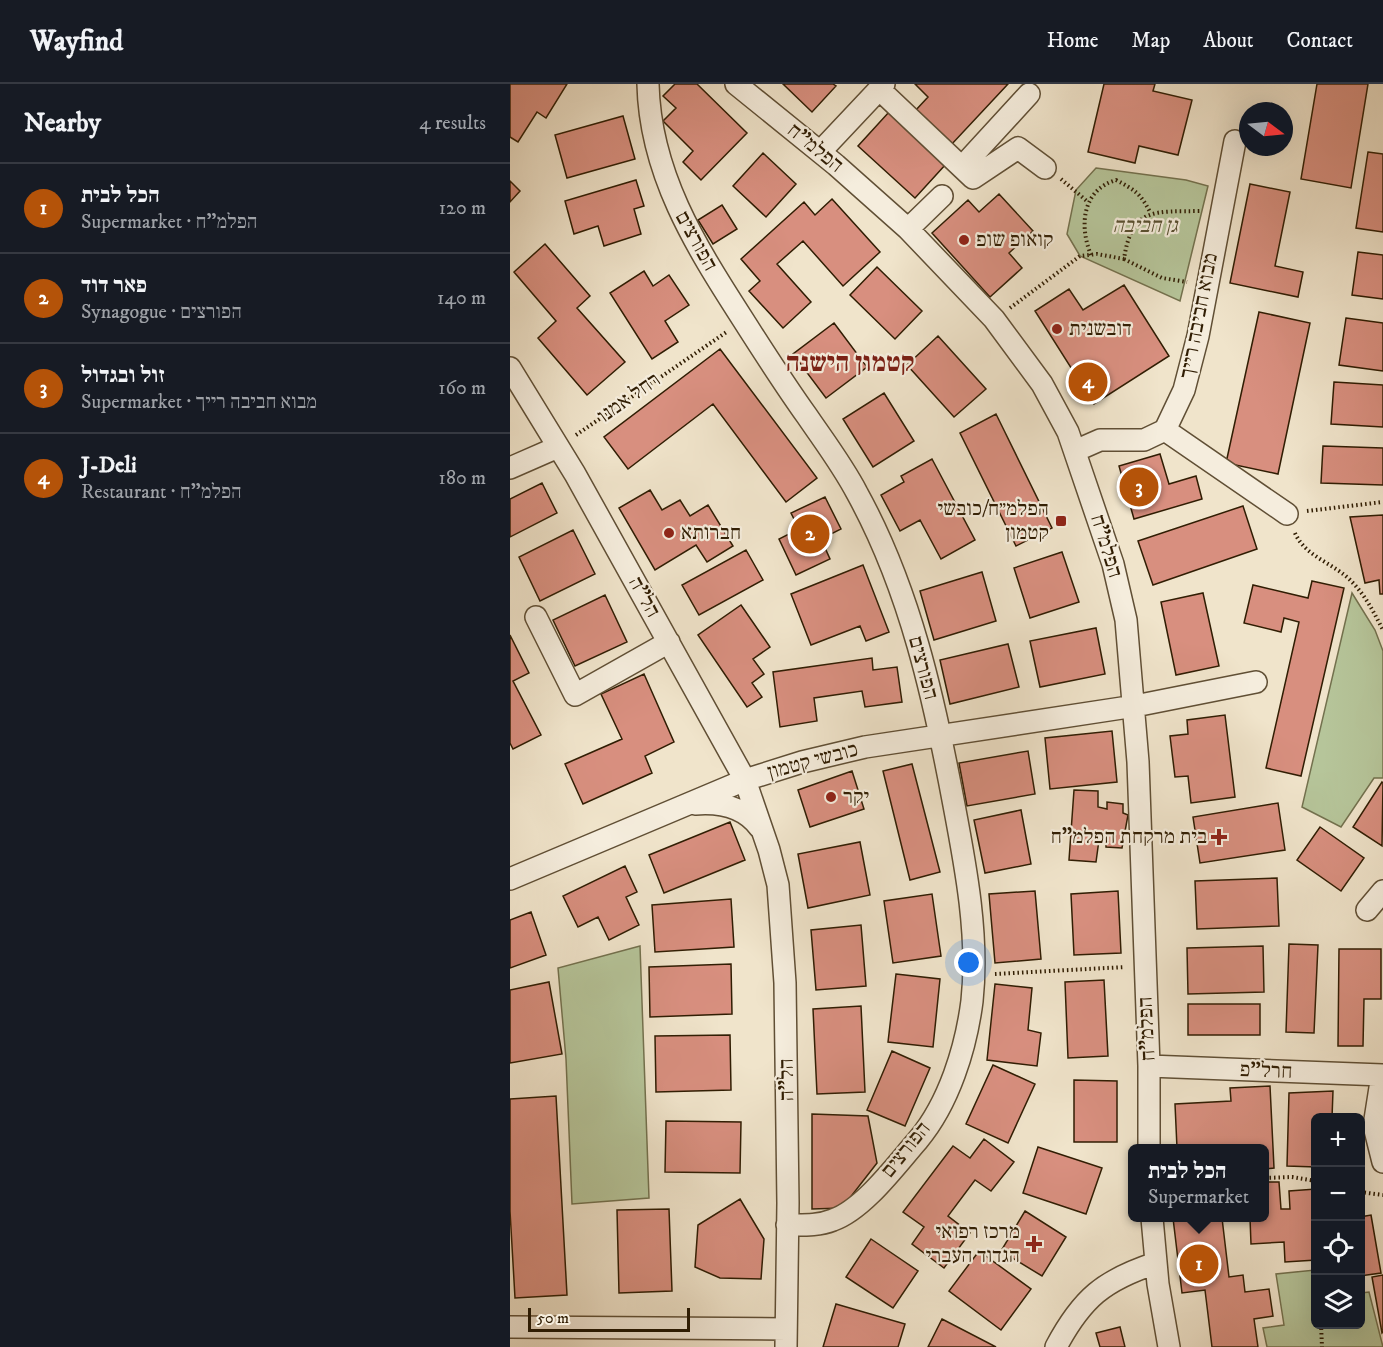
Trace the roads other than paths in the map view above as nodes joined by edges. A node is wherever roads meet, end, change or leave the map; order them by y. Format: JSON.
{"nodes":[{"id":1,"x":648,"y":84,"type":"edge"},
{"id":2,"x":736,"y":84,"type":"edge"},
{"id":3,"x":882,"y":87,"type":"edge"},
{"id":4,"x":1029,"y":94,"type":"dead end"},
{"id":5,"x":1235,"y":141,"type":"dead end"},
{"id":6,"x":820,"y":152,"type":"junction"},
{"id":7,"x":962,"y":167,"type":"junction"},
{"id":8,"x":1045,"y":168,"type":"road end"},
{"id":9,"x":942,"y":196,"type":"dead end"},
{"id":10,"x":909,"y":229,"type":"junction"},
{"id":11,"x":510,"y":368,"type":"edge"},
{"id":12,"x":1165,"y":430,"type":"junction"},
{"id":13,"x":558,"y":447,"type":"junction"},
{"id":14,"x":1075,"y":451,"type":"junction"},
{"id":15,"x":510,"y":468,"type":"edge"},
{"id":16,"x":1287,"y":514,"type":"road end"},
{"id":17,"x":536,"y":617,"type":"dead end"},
{"id":18,"x":669,"y":642,"type":"junction"},
{"id":19,"x":1256,"y":682,"type":"dead end"},
{"id":20,"x":1135,"y":706,"type":"junction"},
{"id":21,"x":940,"y":734,"type":"junction"},
{"id":22,"x":745,"y":780,"type":"junction"},
{"id":23,"x":682,"y":805,"type":"junction"},
{"id":24,"x":764,"y":833,"type":"junction"},
{"id":25,"x":510,"y":879,"type":"edge"},
{"id":26,"x":1383,"y":891,"type":"edge"},
{"id":27,"x":1367,"y":910,"type":"dead end"},
{"id":28,"x":1149,"y":1066,"type":"junction"},
{"id":29,"x":1383,"y":1075,"type":"edge"},
{"id":30,"x":1149,"y":1144,"type":"edge"},
{"id":31,"x":1383,"y":1162,"type":"edge"},
{"id":32,"x":1152,"y":1222,"type":"edge"},
{"id":33,"x":787,"y":1225,"type":"junction"},
{"id":34,"x":1156,"y":1263,"type":"junction"},
{"id":35,"x":510,"y":1328,"type":"edge"},
{"id":36,"x":786,"y":1338,"type":"edge"},
{"id":37,"x":1056,"y":1347,"type":"edge"},
{"id":38,"x":1168,"y":1347,"type":"edge"}],
"edges":[{"from":1,"to":21,"type":"street","name":"הפורצים"},
{"from":2,"to":6,"type":"street","name":"הפלמ\"ח"},
{"from":3,"to":6,"type":"street"},
{"from":3,"to":7,"type":"street"},
{"from":4,"to":7,"type":"street"},
{"from":5,"to":12,"type":"street","name":"מבוא חביבה רייך"},
{"from":6,"to":10,"type":"street","name":"הפלמ\"ח"},
{"from":7,"to":8,"type":"street"},
{"from":9,"to":10,"type":"street"},
{"from":10,"to":14,"type":"street","name":"הפלמ\"ח"},
{"from":11,"to":13,"type":"street","name":"הל\"ה"},
{"from":12,"to":14,"type":"street"},
{"from":12,"to":16,"type":"street"},
{"from":13,"to":15,"type":"street"},
{"from":13,"to":18,"type":"street","name":"הל\"ה"},
{"from":14,"to":20,"type":"street","name":"הפלמ\"ח"},
{"from":17,"to":18,"type":"street"},
{"from":18,"to":22,"type":"street","name":"הל\"ה"},
{"from":19,"to":20,"type":"street","name":"כובשי קטמון"},
{"from":20,"to":21,"type":"street","name":"כובשי קטמון"},
{"from":20,"to":28,"type":"street","name":"הפלמ\"ח"},
{"from":21,"to":22,"type":"street","name":"כובשי קטמון"},
{"from":21,"to":33,"type":"street","name":"הפורצים"},
{"from":22,"to":23,"type":"street","name":"כובשי קטמון"},
{"from":22,"to":24,"type":"street","name":"הל\"ה"},
{"from":23,"to":24,"type":"street"},
{"from":23,"to":25,"type":"street","name":"כובשי קטמון"},
{"from":24,"to":33,"type":"street","name":"הל\"ה"},
{"from":26,"to":27,"type":"street"},
{"from":28,"to":29,"type":"street","name":"חרל\"פ"},
{"from":28,"to":30,"type":"street","name":"הפלמ\"ח"},
{"from":29,"to":31,"type":"street"},
{"from":32,"to":34,"type":"street"},
{"from":33,"to":36,"type":"street","name":"הל\"ה"},
{"from":34,"to":37,"type":"street"},
{"from":34,"to":38,"type":"street"},
{"from":35,"to":36,"type":"street"}]}
